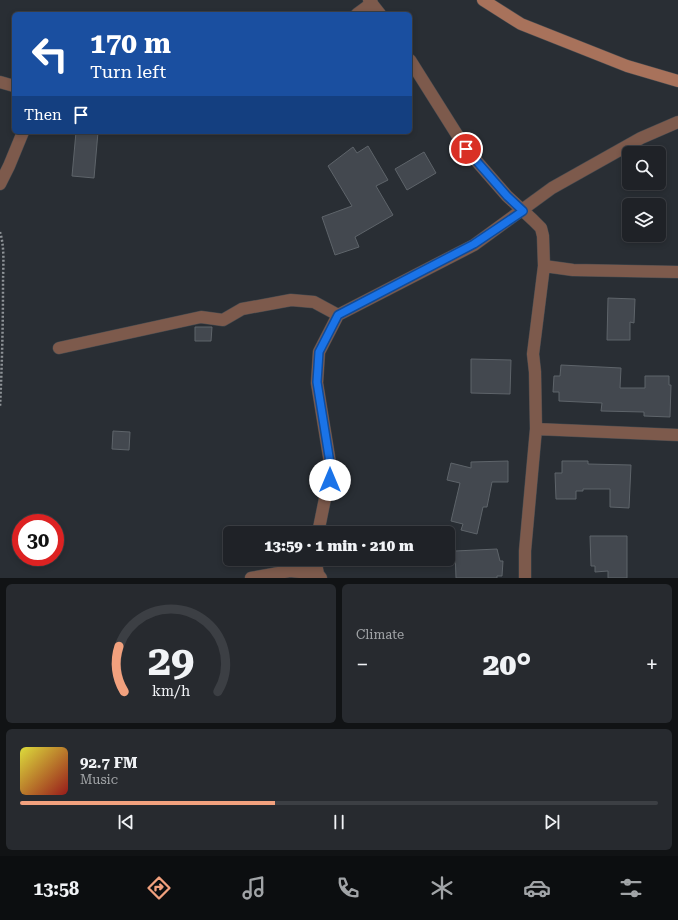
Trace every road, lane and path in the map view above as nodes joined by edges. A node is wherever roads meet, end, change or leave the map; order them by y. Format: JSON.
{"nodes":[{"id":1,"x":483,"y":0,"type":"edge"},
{"id":2,"x":370,"y":2,"type":"edge"},
{"id":3,"x":359,"y":12,"type":"edge"},
{"id":4,"x":378,"y":12,"type":"edge"},
{"id":5,"x":412,"y":63,"type":"edge"},
{"id":6,"x":678,"y":81,"type":"edge"},
{"id":7,"x":0,"y":82,"type":"edge"},
{"id":8,"x":12,"y":85,"type":"edge"},
{"id":9,"x":678,"y":122,"type":"edge"},
{"id":10,"x":22,"y":134,"type":"edge"},
{"id":11,"x":0,"y":184,"type":"edge"},
{"id":12,"x":523,"y":211,"type":"junction"},
{"id":13,"x":0,"y":232,"type":"edge"},
{"id":14,"x":544,"y":266,"type":"junction"},
{"id":15,"x":678,"y":272,"type":"edge"},
{"id":16,"x":338,"y":315,"type":"junction"},
{"id":17,"x":60,"y":348,"type":"dead end"},
{"id":18,"x":0,"y":407,"type":"edge"},
{"id":19,"x":536,"y":429,"type":"junction"},
{"id":20,"x":678,"y":435,"type":"edge"},
{"id":21,"x":319,"y":526,"type":"edge"},
{"id":22,"x":316,"y":566,"type":"edge"},
{"id":23,"x":320,"y":576,"type":"edge"},
{"id":24,"x":252,"y":578,"type":"edge"},
{"id":25,"x":525,"y":578,"type":"edge"}],
"edges":[{"from":1,"to":6,"type":"street"},
{"from":2,"to":3,"type":"street"},
{"from":2,"to":4,"type":"street"},
{"from":5,"to":12,"type":"street"},
{"from":7,"to":8,"type":"street"},
{"from":9,"to":12,"type":"street"},
{"from":10,"to":11,"type":"street"},
{"from":12,"to":14,"type":"street"},
{"from":12,"to":16,"type":"street"},
{"from":13,"to":18,"type":"path"},
{"from":14,"to":15,"type":"street"},
{"from":14,"to":19,"type":"street"},
{"from":16,"to":17,"type":"street"},
{"from":16,"to":21,"type":"street"},
{"from":19,"to":20,"type":"street"},
{"from":19,"to":25,"type":"street"},
{"from":22,"to":23,"type":"street"},
{"from":23,"to":24,"type":"street"}]}
